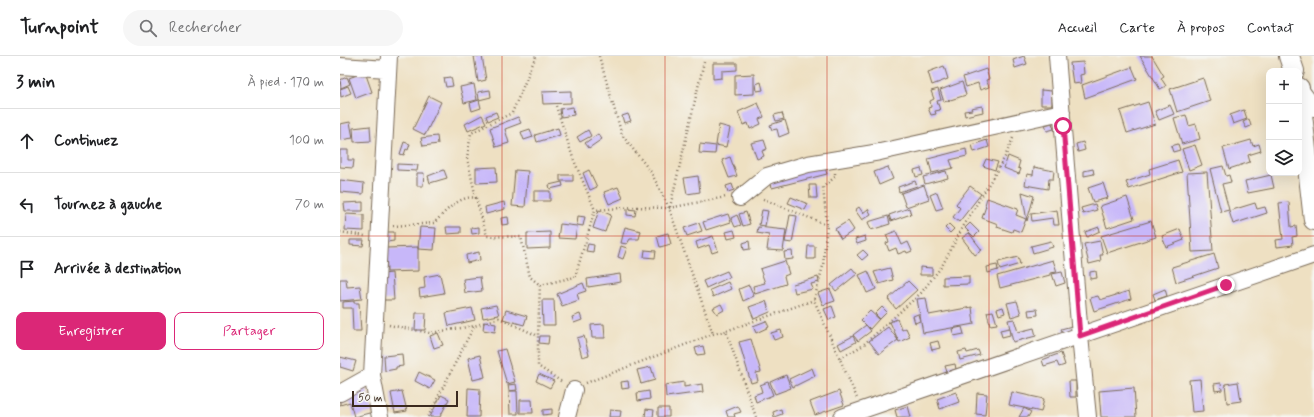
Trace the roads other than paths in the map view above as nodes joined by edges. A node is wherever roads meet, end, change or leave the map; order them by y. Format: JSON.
{"nodes":[{"id":1,"x":1057,"y":56,"type":"edge"},
{"id":2,"x":1289,"y":56,"type":"edge"},
{"id":3,"x":388,"y":62,"type":"edge"},
{"id":4,"x":340,"y":66,"type":"edge"},
{"id":5,"x":1293,"y":68,"type":"edge"},
{"id":6,"x":1302,"y":92,"type":"edge"},
{"id":7,"x":1301,"y":104,"type":"edge"},
{"id":8,"x":1314,"y":108,"type":"edge"},
{"id":9,"x":1062,"y":112,"type":"junction"},
{"id":10,"x":740,"y":198,"type":"dead end"},
{"id":11,"x":1314,"y":220,"type":"edge"},
{"id":12,"x":1314,"y":255,"type":"edge"},
{"id":13,"x":1080,"y":336,"type":"junction"},
{"id":14,"x":372,"y":375,"type":"junction"},
{"id":15,"x":574,"y":390,"type":"road end"},
{"id":16,"x":340,"y":393,"type":"edge"},
{"id":17,"x":380,"y":417,"type":"edge"},
{"id":18,"x":567,"y":417,"type":"edge"},
{"id":19,"x":842,"y":417,"type":"edge"},
{"id":20,"x":1088,"y":417,"type":"edge"}],
"edges":[{"from":1,"to":9,"type":"street"},
{"from":2,"to":5,"type":"main road"},
{"from":3,"to":4,"type":"street"},
{"from":3,"to":14,"type":"street"},
{"from":6,"to":8,"type":"street"},
{"from":7,"to":11,"type":"main road"},
{"from":9,"to":10,"type":"street"},
{"from":9,"to":13,"type":"street"},
{"from":12,"to":13,"type":"street"},
{"from":13,"to":19,"type":"street"},
{"from":13,"to":20,"type":"street"},
{"from":14,"to":16,"type":"street"},
{"from":14,"to":17,"type":"street"},
{"from":15,"to":18,"type":"street"}]}
